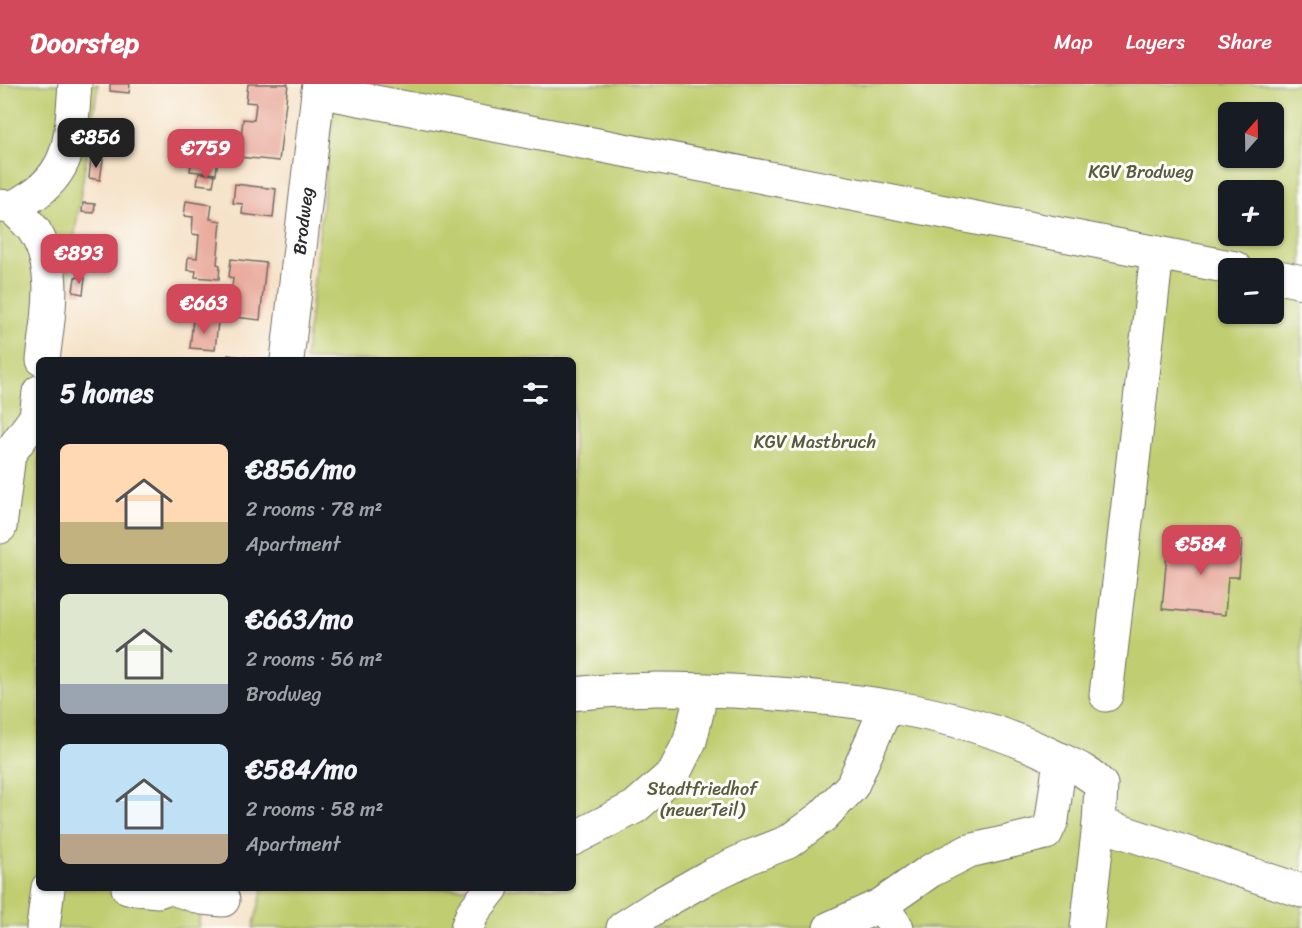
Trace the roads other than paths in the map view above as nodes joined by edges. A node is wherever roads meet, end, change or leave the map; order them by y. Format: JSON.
{"nodes":[{"id":1,"x":75,"y":84,"type":"edge"},
{"id":2,"x":319,"y":87,"type":"edge"},
{"id":3,"x":7,"y":207,"type":"edge"},
{"id":4,"x":1157,"y":253,"type":"junction"},
{"id":5,"x":1218,"y":265,"type":"edge"},
{"id":6,"x":1284,"y":278,"type":"edge"},
{"id":7,"x":1302,"y":282,"type":"edge"},
{"id":8,"x":43,"y":357,"type":"edge"},
{"id":9,"x":287,"y":357,"type":"edge"},
{"id":10,"x":36,"y":417,"type":"edge"},
{"id":11,"x":0,"y":527,"type":"edge"},
{"id":12,"x":699,"y":690,"type":"junction"},
{"id":13,"x":576,"y":694,"type":"edge"},
{"id":14,"x":1106,"y":695,"type":"dead end"},
{"id":15,"x":886,"y":708,"type":"junction"},
{"id":16,"x":1060,"y":759,"type":"junction"},
{"id":17,"x":1099,"y":824,"type":"junction"},
{"id":18,"x":576,"y":837,"type":"edge"},
{"id":19,"x":48,"y":891,"type":"edge"},
{"id":20,"x":181,"y":891,"type":"edge"},
{"id":21,"x":490,"y":891,"type":"edge"},
{"id":22,"x":1302,"y":891,"type":"edge"},
{"id":23,"x":223,"y":905,"type":"edge"},
{"id":24,"x":889,"y":916,"type":"edge"},
{"id":25,"x":43,"y":928,"type":"edge"},
{"id":26,"x":467,"y":928,"type":"edge"},
{"id":27,"x":623,"y":928,"type":"edge"},
{"id":28,"x":830,"y":928,"type":"edge"},
{"id":29,"x":1088,"y":928,"type":"edge"}],
"edges":[{"from":1,"to":3,"type":"street"},
{"from":2,"to":4,"type":"street"},
{"from":2,"to":9,"type":"street","name":"Brodweg"},
{"from":3,"to":8,"type":"street"},
{"from":4,"to":5,"type":"street"},
{"from":4,"to":14,"type":"street"},
{"from":6,"to":7,"type":"street"},
{"from":10,"to":11,"type":"street"},
{"from":12,"to":13,"type":"street"},
{"from":12,"to":15,"type":"street"},
{"from":12,"to":18,"type":"street"},
{"from":15,"to":16,"type":"street"},
{"from":15,"to":27,"type":"street"},
{"from":16,"to":17,"type":"street"},
{"from":16,"to":24,"type":"street"},
{"from":17,"to":22,"type":"street"},
{"from":17,"to":29,"type":"street"},
{"from":19,"to":25,"type":"street"},
{"from":20,"to":23,"type":"street"},
{"from":21,"to":26,"type":"street"},
{"from":24,"to":28,"type":"street"}]}
